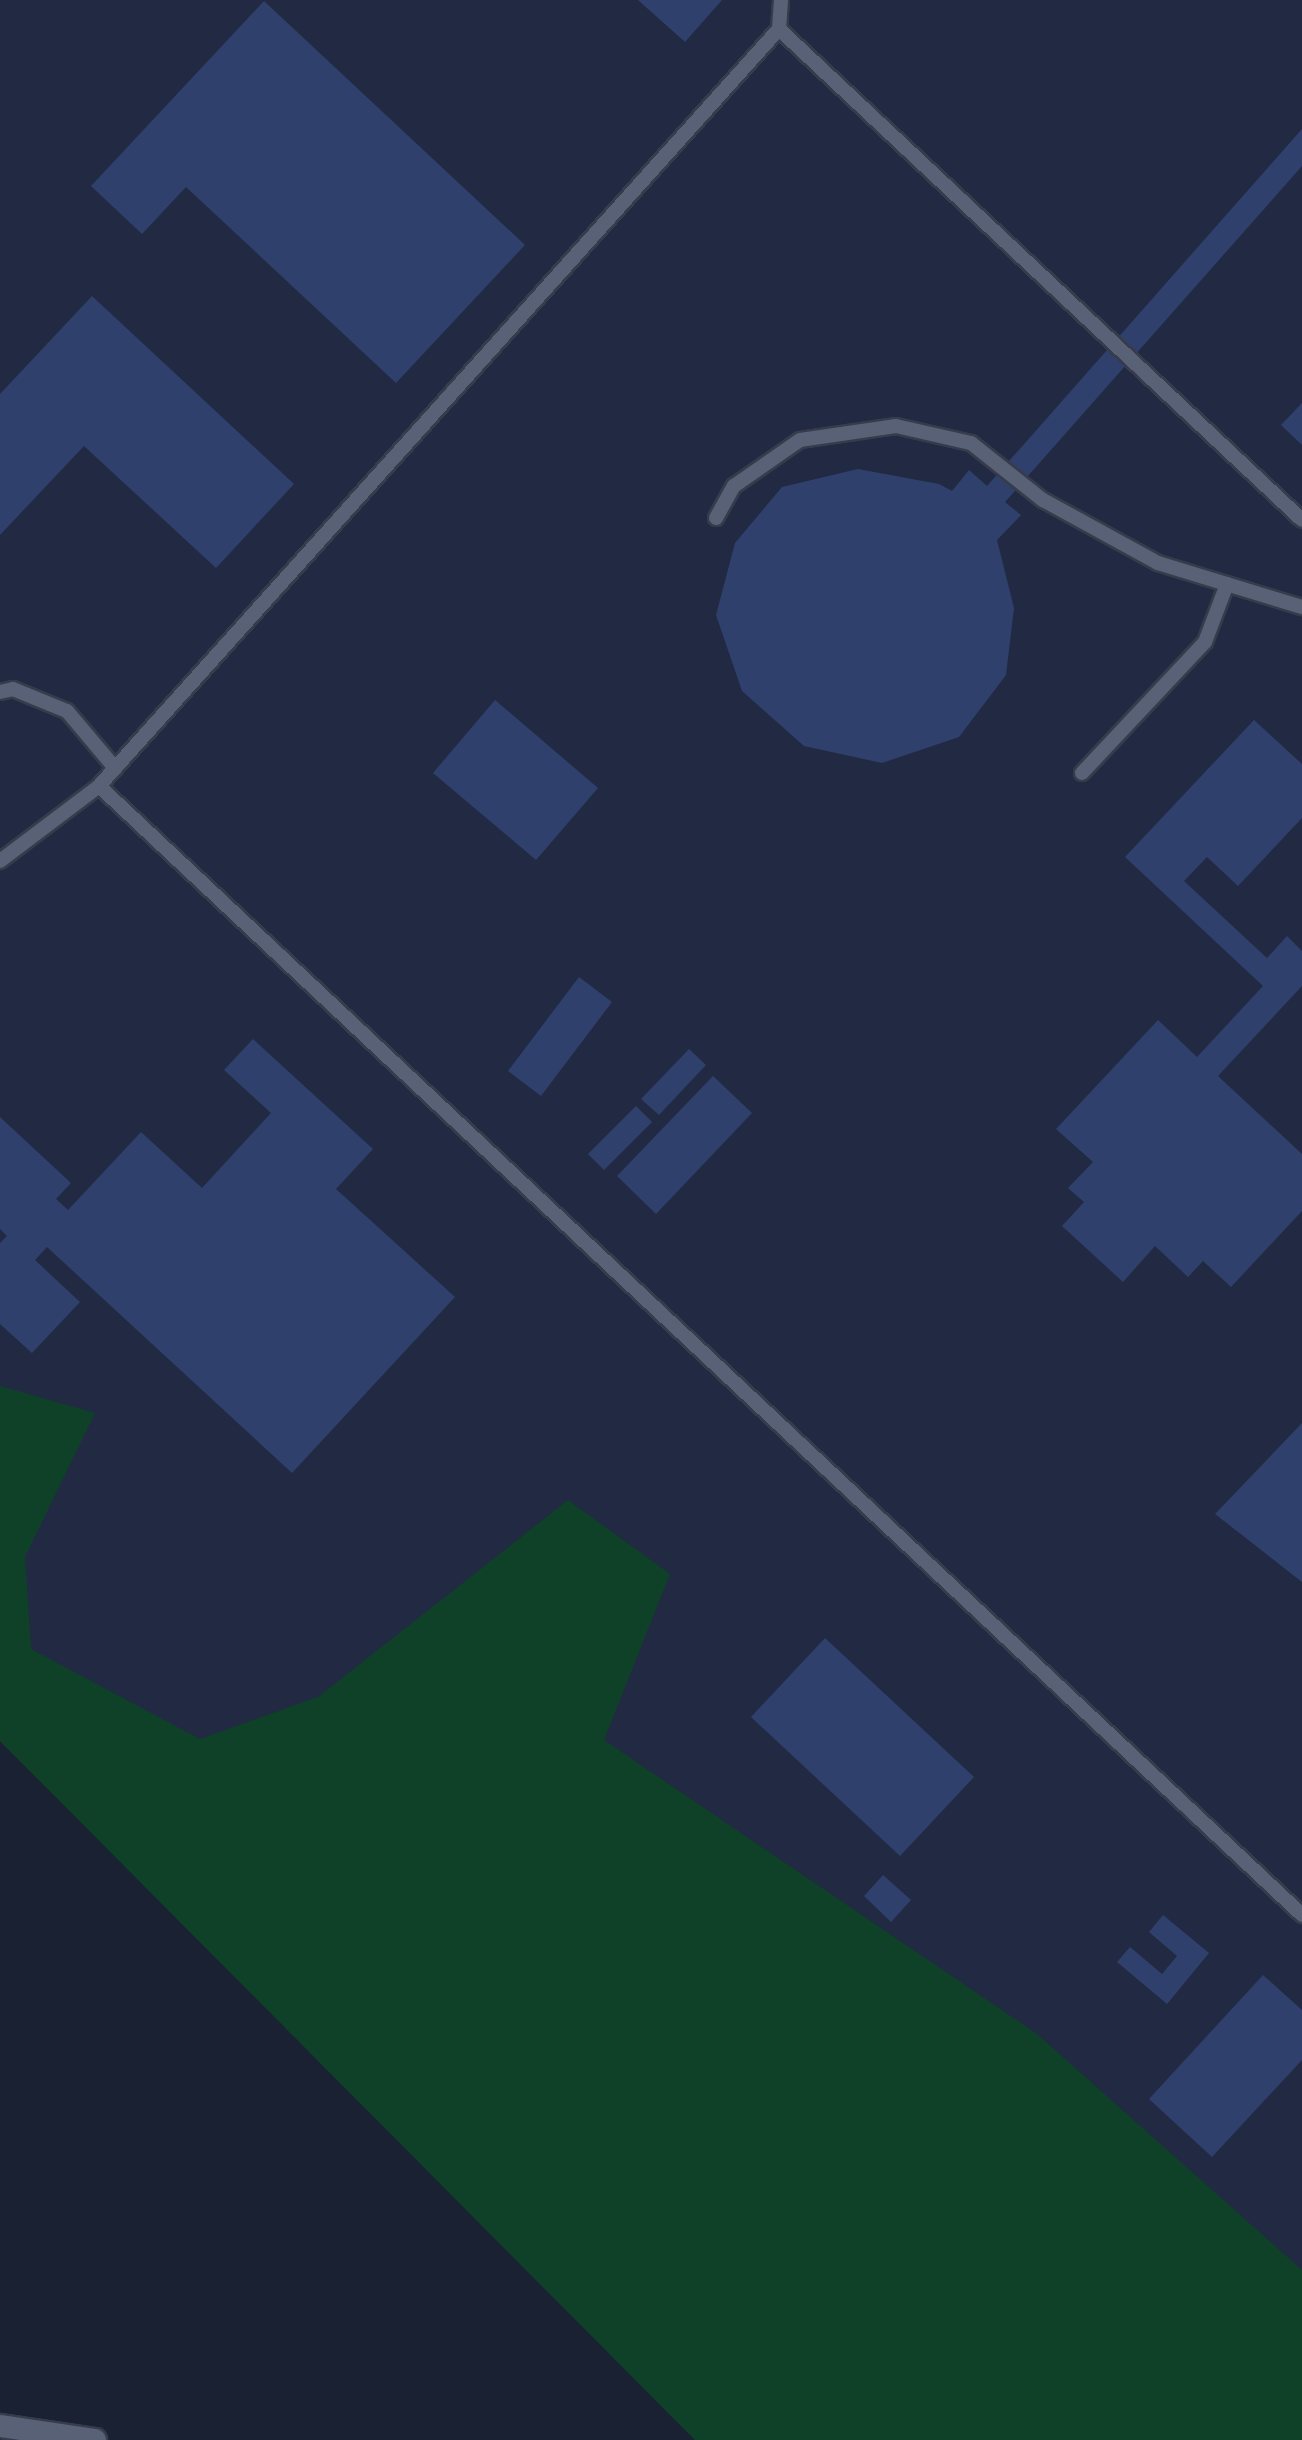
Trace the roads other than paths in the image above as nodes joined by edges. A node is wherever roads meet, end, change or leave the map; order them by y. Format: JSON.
{"nodes":[{"id":1,"x":781,"y":0,"type":"edge"},
{"id":2,"x":779,"y":29,"type":"junction"},
{"id":3,"x":716,"y":518,"type":"dead end"},
{"id":4,"x":1302,"y":520,"type":"edge"},
{"id":5,"x":1227,"y":584,"type":"junction"},
{"id":6,"x":1302,"y":607,"type":"edge"},
{"id":7,"x":0,"y":692,"type":"edge"},
{"id":8,"x":115,"y":768,"type":"junction"},
{"id":9,"x":1082,"y":773,"type":"dead end"},
{"id":10,"x":99,"y":786,"type":"junction"},
{"id":11,"x":0,"y":861,"type":"edge"},
{"id":12,"x":1302,"y":1915,"type":"edge"},
{"id":13,"x":0,"y":2426,"type":"edge"},
{"id":14,"x":95,"y":2440,"type":"edge"}],
"edges":[{"from":1,"to":2,"type":"lane"},
{"from":2,"to":4,"type":"lane"},
{"from":2,"to":8,"type":"lane"},
{"from":3,"to":5,"type":"lane"},
{"from":5,"to":6,"type":"lane"},
{"from":5,"to":9,"type":"lane"},
{"from":7,"to":8,"type":"lane"},
{"from":8,"to":10,"type":"lane"},
{"from":10,"to":11,"type":"lane"},
{"from":10,"to":12,"type":"lane"},
{"from":13,"to":14,"type":"street"}]}
